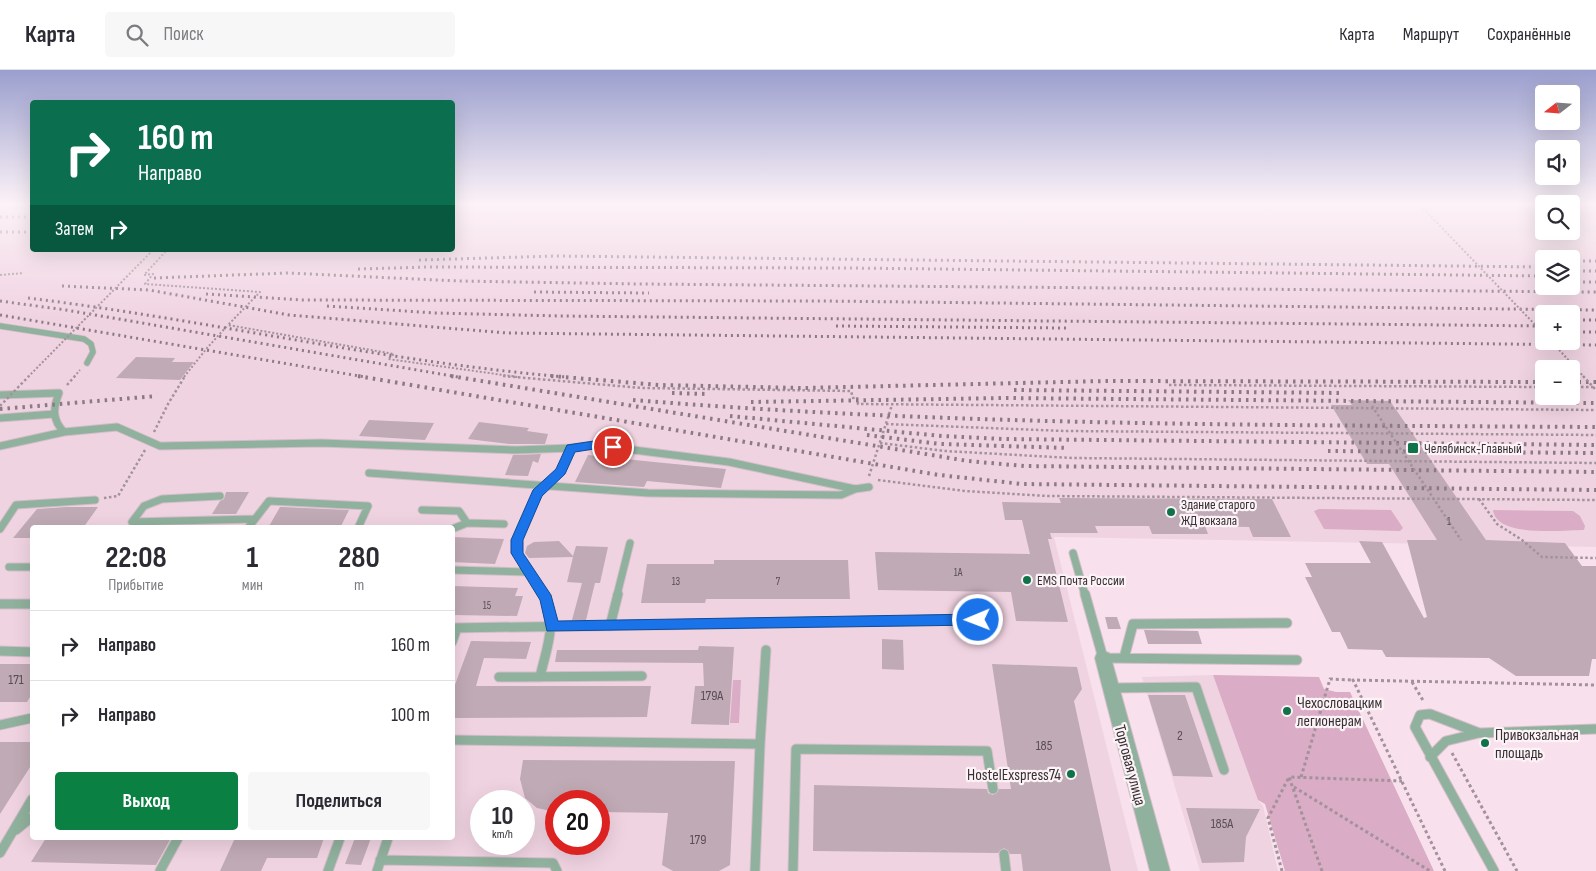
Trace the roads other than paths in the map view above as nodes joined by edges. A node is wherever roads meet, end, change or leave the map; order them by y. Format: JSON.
{"nodes":[{"id":1,"x":0,"y":326,"type":"edge"},
{"id":2,"x":87,"y":363,"type":"road end"},
{"id":3,"x":0,"y":395,"type":"edge"},
{"id":4,"x":54,"y":414,"type":"junction"},
{"id":5,"x":0,"y":418,"type":"edge"},
{"id":6,"x":64,"y":432,"type":"junction"},
{"id":7,"x":0,"y":446,"type":"edge"},
{"id":8,"x":571,"y":448,"type":"junction"},
{"id":9,"x":369,"y":473,"type":"dead end"},
{"id":10,"x":869,"y":483,"type":"road end"},
{"id":11,"x":549,"y":484,"type":"junction"},
{"id":12,"x":855,"y":489,"type":"junction"},
{"id":13,"x":220,"y":496,"type":"dead end"},
{"id":14,"x":95,"y":500,"type":"road end"},
{"id":15,"x":422,"y":510,"type":"dead end"},
{"id":16,"x":254,"y":519,"type":"junction"},
{"id":17,"x":467,"y":523,"type":"junction"},
{"id":18,"x":504,"y":524,"type":"dead end"},
{"id":19,"x":250,"y":525,"type":"edge"},
{"id":20,"x":359,"y":525,"type":"edge"},
{"id":21,"x":455,"y":528,"type":"edge"},
{"id":22,"x":0,"y":529,"type":"edge"},
{"id":23,"x":630,"y":543,"type":"dead end"},
{"id":24,"x":1073,"y":554,"type":"dead end"},
{"id":25,"x":9,"y":567,"type":"dead end"},
{"id":26,"x":30,"y":567,"type":"edge"},
{"id":27,"x":455,"y":570,"type":"edge"},
{"id":28,"x":528,"y":572,"type":"junction"},
{"id":29,"x":0,"y":604,"type":"edge"},
{"id":30,"x":30,"y":604,"type":"edge"},
{"id":31,"x":978,"y":620,"type":"dead end"},
{"id":32,"x":1287,"y":624,"type":"dead end"},
{"id":33,"x":610,"y":626,"type":"junction"},
{"id":34,"x":552,"y":627,"type":"junction"},
{"id":35,"x":455,"y":628,"type":"edge"},
{"id":36,"x":766,"y":650,"type":"dead end"},
{"id":37,"x":0,"y":651,"type":"edge"},
{"id":38,"x":30,"y":652,"type":"edge"},
{"id":39,"x":1103,"y":658,"type":"junction"},
{"id":40,"x":1124,"y":658,"type":"junction"},
{"id":41,"x":1297,"y":660,"type":"dead end"},
{"id":42,"x":642,"y":676,"type":"dead end"},
{"id":43,"x":499,"y":677,"type":"dead end"},
{"id":44,"x":540,"y":677,"type":"junction"},
{"id":45,"x":1111,"y":688,"type":"junction"},
{"id":46,"x":30,"y":718,"type":"edge"},
{"id":47,"x":0,"y":725,"type":"edge"},
{"id":48,"x":1596,"y":728,"type":"edge"},
{"id":49,"x":1479,"y":733,"type":"junction"},
{"id":50,"x":455,"y":740,"type":"edge"},
{"id":51,"x":760,"y":744,"type":"junction"},
{"id":52,"x":1430,"y":757,"type":"junction"},
{"id":53,"x":1224,"y":770,"type":"dead end"},
{"id":54,"x":993,"y":789,"type":"dead end"},
{"id":55,"x":30,"y":802,"type":"edge"},
{"id":56,"x":30,"y":819,"type":"edge"},
{"id":57,"x":12,"y":833,"type":"junction"},
{"id":58,"x":177,"y":840,"type":"edge"},
{"id":59,"x":339,"y":840,"type":"edge"},
{"id":60,"x":387,"y":840,"type":"edge"},
{"id":61,"x":0,"y":853,"type":"edge"},
{"id":62,"x":1004,"y":854,"type":"dead end"},
{"id":63,"x":380,"y":860,"type":"junction"},
{"id":64,"x":160,"y":871,"type":"edge"},
{"id":65,"x":328,"y":871,"type":"edge"},
{"id":66,"x":377,"y":871,"type":"edge"},
{"id":67,"x":557,"y":871,"type":"edge"},
{"id":68,"x":755,"y":871,"type":"edge"},
{"id":69,"x":793,"y":871,"type":"edge"},
{"id":70,"x":1006,"y":871,"type":"edge"},
{"id":71,"x":1160,"y":871,"type":"edge"},
{"id":72,"x":1494,"y":871,"type":"edge"}],
"edges":[{"from":1,"to":2,"type":"lane"},
{"from":3,"to":4,"type":"lane"},
{"from":4,"to":5,"type":"lane"},
{"from":4,"to":6,"type":"lane"},
{"from":6,"to":7,"type":"lane"},
{"from":6,"to":8,"type":"lane"},
{"from":8,"to":11,"type":"lane"},
{"from":8,"to":12,"type":"lane"},
{"from":9,"to":11,"type":"lane"},
{"from":10,"to":12,"type":"lane"},
{"from":11,"to":12,"type":"lane"},
{"from":11,"to":28,"type":"lane"},
{"from":13,"to":16,"type":"lane"},
{"from":14,"to":22,"type":"lane"},
{"from":15,"to":17,"type":"lane"},
{"from":16,"to":19,"type":"lane"},
{"from":16,"to":20,"type":"lane"},
{"from":17,"to":18,"type":"lane"},
{"from":17,"to":21,"type":"lane"},
{"from":23,"to":33,"type":"lane"},
{"from":24,"to":39,"type":"lane"},
{"from":25,"to":26,"type":"lane"},
{"from":27,"to":28,"type":"lane"},
{"from":28,"to":34,"type":"lane"},
{"from":29,"to":30,"type":"lane"},
{"from":31,"to":33,"type":"lane"},
{"from":32,"to":40,"type":"lane"},
{"from":33,"to":34,"type":"lane"},
{"from":34,"to":35,"type":"lane"},
{"from":34,"to":44,"type":"lane"},
{"from":36,"to":51,"type":"lane"},
{"from":37,"to":38,"type":"lane"},
{"from":39,"to":40,"type":"lane"},
{"from":39,"to":45,"type":"street","name":"Торговая улица"},
{"from":40,"to":41,"type":"lane"},
{"from":42,"to":44,"type":"lane"},
{"from":43,"to":44,"type":"lane"},
{"from":45,"to":53,"type":"lane"},
{"from":45,"to":71,"type":"street","name":"Торговая улица"},
{"from":46,"to":47,"type":"lane"},
{"from":48,"to":49,"type":"lane"},
{"from":49,"to":52,"type":"lane"},
{"from":49,"to":52,"type":"lane"},
{"from":50,"to":51,"type":"lane"},
{"from":51,"to":68,"type":"lane"},
{"from":52,"to":72,"type":"lane"},
{"from":54,"to":69,"type":"lane"},
{"from":55,"to":57,"type":"lane"},
{"from":56,"to":57,"type":"lane"},
{"from":57,"to":61,"type":"lane"},
{"from":58,"to":64,"type":"lane"},
{"from":59,"to":65,"type":"lane"},
{"from":60,"to":63,"type":"lane"},
{"from":62,"to":70,"type":"lane"},
{"from":63,"to":66,"type":"lane"},
{"from":63,"to":67,"type":"lane"}]}
